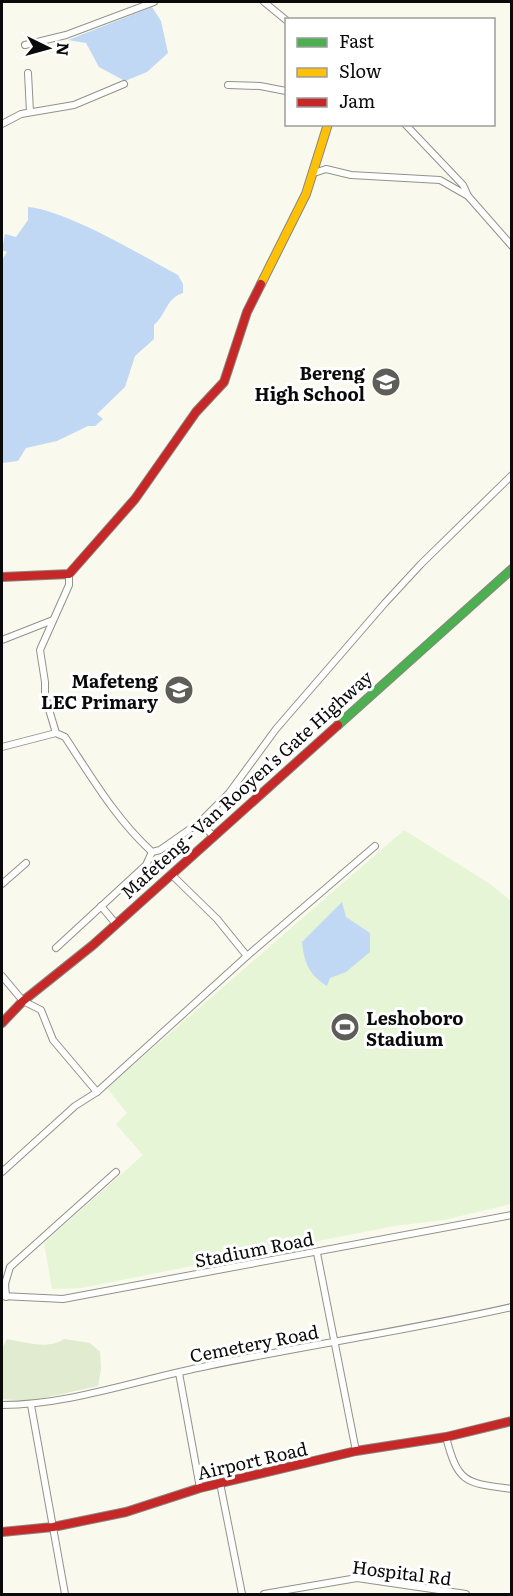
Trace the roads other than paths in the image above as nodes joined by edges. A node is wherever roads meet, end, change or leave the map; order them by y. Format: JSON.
{"nodes":[{"id":1,"x":154,"y":2,"type":"edge"},
{"id":2,"x":264,"y":2,"type":"edge"},
{"id":3,"x":285,"y":19,"type":"edge"},
{"id":4,"x":25,"y":45,"type":"dead end"},
{"id":5,"x":28,"y":73,"type":"dead end"},
{"id":6,"x":124,"y":84,"type":"dead end"},
{"id":7,"x":228,"y":85,"type":"dead end"},
{"id":8,"x":285,"y":91,"type":"edge"},
{"id":9,"x":30,"y":112,"type":"junction"},
{"id":10,"x":2,"y":124,"type":"edge"},
{"id":11,"x":327,"y":126,"type":"edge"},
{"id":12,"x":407,"y":126,"type":"edge"},
{"id":13,"x":314,"y":173,"type":"junction"},
{"id":14,"x":468,"y":196,"type":"junction"},
{"id":15,"x":512,"y":246,"type":"edge"},
{"id":16,"x":512,"y":475,"type":"edge"},
{"id":17,"x":512,"y":568,"type":"edge"},
{"id":18,"x":69,"y":574,"type":"junction"},
{"id":19,"x":2,"y":577,"type":"edge"},
{"id":20,"x":52,"y":620,"type":"junction"},
{"id":21,"x":2,"y":640,"type":"edge"},
{"id":22,"x":56,"y":733,"type":"junction"},
{"id":23,"x":2,"y":747,"type":"edge"},
{"id":24,"x":200,"y":822,"type":"junction"},
{"id":25,"x":214,"y":837,"type":"junction"},
{"id":26,"x":375,"y":846,"type":"dead end"},
{"id":27,"x":152,"y":852,"type":"junction"},
{"id":28,"x":26,"y":863,"type":"dead end"},
{"id":29,"x":171,"y":874,"type":"junction"},
{"id":30,"x":2,"y":884,"type":"edge"},
{"id":31,"x":101,"y":906,"type":"junction"},
{"id":32,"x":116,"y":924,"type":"junction"},
{"id":33,"x":56,"y":948,"type":"dead end"},
{"id":34,"x":247,"y":956,"type":"junction"},
{"id":35,"x":2,"y":976,"type":"edge"},
{"id":36,"x":23,"y":1001,"type":"junction"},
{"id":37,"x":2,"y":1023,"type":"edge"},
{"id":38,"x":97,"y":1092,"type":"junction"},
{"id":39,"x":2,"y":1172,"type":"edge"},
{"id":40,"x":116,"y":1172,"type":"dead end"},
{"id":41,"x":512,"y":1215,"type":"edge"},
{"id":42,"x":317,"y":1253,"type":"junction"},
{"id":43,"x":4,"y":1296,"type":"edge"},
{"id":44,"x":512,"y":1307,"type":"edge"},
{"id":45,"x":336,"y":1343,"type":"junction"},
{"id":46,"x":179,"y":1373,"type":"junction"},
{"id":47,"x":2,"y":1405,"type":"edge"},
{"id":48,"x":31,"y":1405,"type":"junction"},
{"id":49,"x":512,"y":1421,"type":"edge"},
{"id":50,"x":446,"y":1437,"type":"junction"},
{"id":51,"x":356,"y":1451,"type":"junction"},
{"id":52,"x":220,"y":1483,"type":"junction"},
{"id":53,"x":200,"y":1488,"type":"junction"},
{"id":54,"x":512,"y":1489,"type":"edge"},
{"id":55,"x":53,"y":1527,"type":"junction"},
{"id":56,"x":2,"y":1532,"type":"edge"},
{"id":57,"x":65,"y":1594,"type":"edge"},
{"id":58,"x":242,"y":1594,"type":"edge"},
{"id":59,"x":264,"y":1594,"type":"edge"},
{"id":60,"x":466,"y":1594,"type":"edge"}],
"edges":[{"from":1,"to":4,"type":"street"},
{"from":2,"to":3,"type":"street"},
{"from":5,"to":9,"type":"street"},
{"from":6,"to":9,"type":"street"},
{"from":7,"to":8,"type":"street"},
{"from":9,"to":10,"type":"street"},
{"from":11,"to":13,"type":"street"},
{"from":12,"to":14,"type":"street"},
{"from":13,"to":14,"type":"street"},
{"from":13,"to":18,"type":"street"},
{"from":14,"to":15,"type":"street"},
{"from":16,"to":24,"type":"street"},
{"from":17,"to":25,"type":"street","name":"Mafeteng - Van Rooyen's Gate Highway"},
{"from":18,"to":19,"type":"street"},
{"from":18,"to":20,"type":"street"},
{"from":20,"to":21,"type":"street"},
{"from":20,"to":22,"type":"street"},
{"from":22,"to":23,"type":"street"},
{"from":22,"to":27,"type":"street"},
{"from":24,"to":25,"type":"street"},
{"from":24,"to":27,"type":"street"},
{"from":25,"to":29,"type":"street","name":"Mafeteng - Van Rooyen's Gate Highway"},
{"from":26,"to":34,"type":"street"},
{"from":27,"to":31,"type":"street"},
{"from":28,"to":30,"type":"street"},
{"from":29,"to":32,"type":"street","name":"Mafeteng - Van Rooyen's Gate Highway"},
{"from":29,"to":34,"type":"street"},
{"from":31,"to":32,"type":"street"},
{"from":31,"to":33,"type":"street"},
{"from":32,"to":36,"type":"street","name":"Mafeteng - Van Rooyen's Gate Highway"},
{"from":34,"to":38,"type":"street"},
{"from":35,"to":36,"type":"street"},
{"from":36,"to":37,"type":"street","name":"Mafeteng - Van Rooyen's Gate Highway"},
{"from":36,"to":38,"type":"street"},
{"from":38,"to":39,"type":"street"},
{"from":40,"to":43,"type":"street"},
{"from":41,"to":42,"type":"street","name":"Stadium Road"},
{"from":42,"to":43,"type":"street","name":"Stadium Road"},
{"from":42,"to":45,"type":"street"},
{"from":44,"to":45,"type":"street","name":"Cemetery Road"},
{"from":45,"to":46,"type":"street","name":"Cemetery Road"},
{"from":45,"to":51,"type":"street"},
{"from":46,"to":48,"type":"street","name":"Cemetery Road"},
{"from":46,"to":53,"type":"street"},
{"from":47,"to":48,"type":"street","name":"Cemetery Road"},
{"from":48,"to":55,"type":"street"},
{"from":49,"to":50,"type":"street","name":"Airport Road"},
{"from":50,"to":51,"type":"street","name":"Airport Road"},
{"from":50,"to":54,"type":"street"},
{"from":51,"to":52,"type":"street","name":"Airport Road"},
{"from":52,"to":53,"type":"street","name":"Airport Road"},
{"from":52,"to":58,"type":"street"},
{"from":53,"to":55,"type":"street","name":"Airport Road"},
{"from":55,"to":56,"type":"street","name":"Airport Road"},
{"from":55,"to":57,"type":"street"},
{"from":59,"to":60,"type":"street","name":"Hospital Rd"}]}
